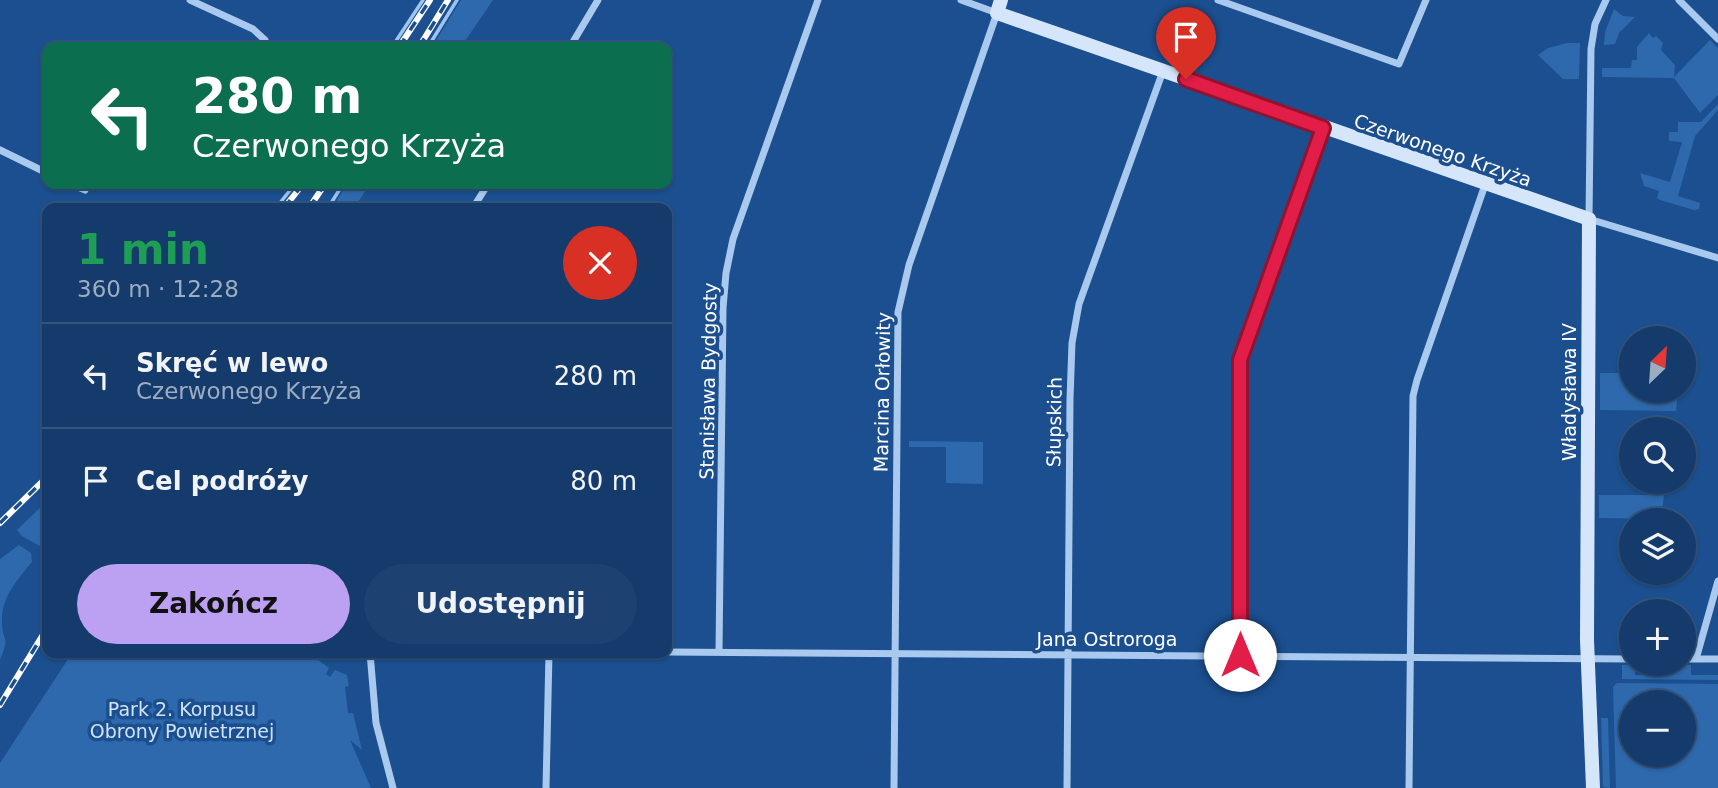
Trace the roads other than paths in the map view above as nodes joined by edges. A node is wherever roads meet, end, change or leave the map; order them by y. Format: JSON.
{"nodes":[{"id":1,"x":190,"y":0,"type":"edge"},
{"id":2,"x":598,"y":0,"type":"edge"},
{"id":3,"x":817,"y":0,"type":"edge"},
{"id":4,"x":961,"y":0,"type":"edge"},
{"id":5,"x":1218,"y":0,"type":"edge"},
{"id":6,"x":1426,"y":0,"type":"edge"},
{"id":7,"x":1606,"y":0,"type":"edge"},
{"id":8,"x":1679,"y":0,"type":"edge"},
{"id":9,"x":204,"y":3,"type":"edge"},
{"id":10,"x":999,"y":6,"type":"edge"},
{"id":11,"x":1718,"y":39,"type":"edge"},
{"id":12,"x":265,"y":40,"type":"dead end"},
{"id":13,"x":573,"y":42,"type":"edge"},
{"id":14,"x":1163,"y":71,"type":"junction"},
{"id":15,"x":1323,"y":128,"type":"junction"},
{"id":16,"x":0,"y":150,"type":"edge"},
{"id":17,"x":42,"y":171,"type":"edge"},
{"id":18,"x":1485,"y":185,"type":"junction"},
{"id":19,"x":1589,"y":219,"type":"junction"},
{"id":20,"x":1718,"y":258,"type":"edge"},
{"id":21,"x":1718,"y":581,"type":"edge"},
{"id":22,"x":672,"y":652,"type":"edge"},
{"id":23,"x":719,"y":652,"type":"junction"},
{"id":24,"x":895,"y":653,"type":"junction"},
{"id":25,"x":1067,"y":655,"type":"junction"},
{"id":26,"x":1240,"y":655,"type":"junction"},
{"id":27,"x":1410,"y":657,"type":"junction"},
{"id":28,"x":370,"y":658,"type":"edge"},
{"id":29,"x":549,"y":658,"type":"edge"},
{"id":30,"x":1588,"y":658,"type":"junction"},
{"id":31,"x":1619,"y":659,"type":"edge"},
{"id":32,"x":1696,"y":659,"type":"joint"},
{"id":33,"x":1718,"y":659,"type":"edge"},
{"id":34,"x":393,"y":788,"type":"edge"},
{"id":35,"x":547,"y":788,"type":"edge"},
{"id":36,"x":894,"y":788,"type":"edge"},
{"id":37,"x":1067,"y":788,"type":"edge"},
{"id":38,"x":1409,"y":788,"type":"edge"},
{"id":39,"x":1593,"y":788,"type":"edge"}],
"edges":[{"from":1,"to":9,"type":"street"},
{"from":2,"to":13,"type":"street"},
{"from":3,"to":23,"type":"street","name":"Stanisława Bydgosty"},
{"from":4,"to":10,"type":"street","name":"Czerwonego Krzyża"},
{"from":5,"to":6,"type":"street"},
{"from":7,"to":19,"type":"street","name":"Władysława IV"},
{"from":8,"to":11,"type":"street"},
{"from":9,"to":12,"type":"street"},
{"from":10,"to":14,"type":"street","name":"Czerwonego Krzyża"},
{"from":10,"to":24,"type":"street","name":"Marcina Orłowity"},
{"from":14,"to":15,"type":"street","name":"Czerwonego Krzyża"},
{"from":14,"to":25,"type":"street","name":"Słupskich"},
{"from":15,"to":18,"type":"street","name":"Czerwonego Krzyża"},
{"from":15,"to":26,"type":"street"},
{"from":16,"to":17,"type":"street"},
{"from":18,"to":19,"type":"street","name":"Czerwonego Krzyża"},
{"from":18,"to":27,"type":"street"},
{"from":19,"to":20,"type":"street","name":"Czerwonego Krzyża"},
{"from":19,"to":30,"type":"street","name":"Władysława IV"},
{"from":21,"to":32,"type":"street"},
{"from":22,"to":23,"type":"street","name":"Jana Ostroroga"},
{"from":23,"to":24,"type":"street","name":"Jana Ostroroga"},
{"from":24,"to":25,"type":"street","name":"Jana Ostroroga"},
{"from":24,"to":36,"type":"street","name":"Marcina Orłowity"},
{"from":25,"to":26,"type":"street","name":"Jana Ostroroga"},
{"from":25,"to":37,"type":"street","name":"Słupskich"},
{"from":26,"to":27,"type":"street","name":"Jana Ostroroga"},
{"from":27,"to":30,"type":"street","name":"Jana Ostroroga"},
{"from":27,"to":38,"type":"street"},
{"from":28,"to":34,"type":"street"},
{"from":29,"to":35,"type":"street"},
{"from":30,"to":31,"type":"street","name":"Jana Ostroroga"},
{"from":30,"to":39,"type":"street","name":"Władysława IV"},
{"from":32,"to":33,"type":"street"}]}
